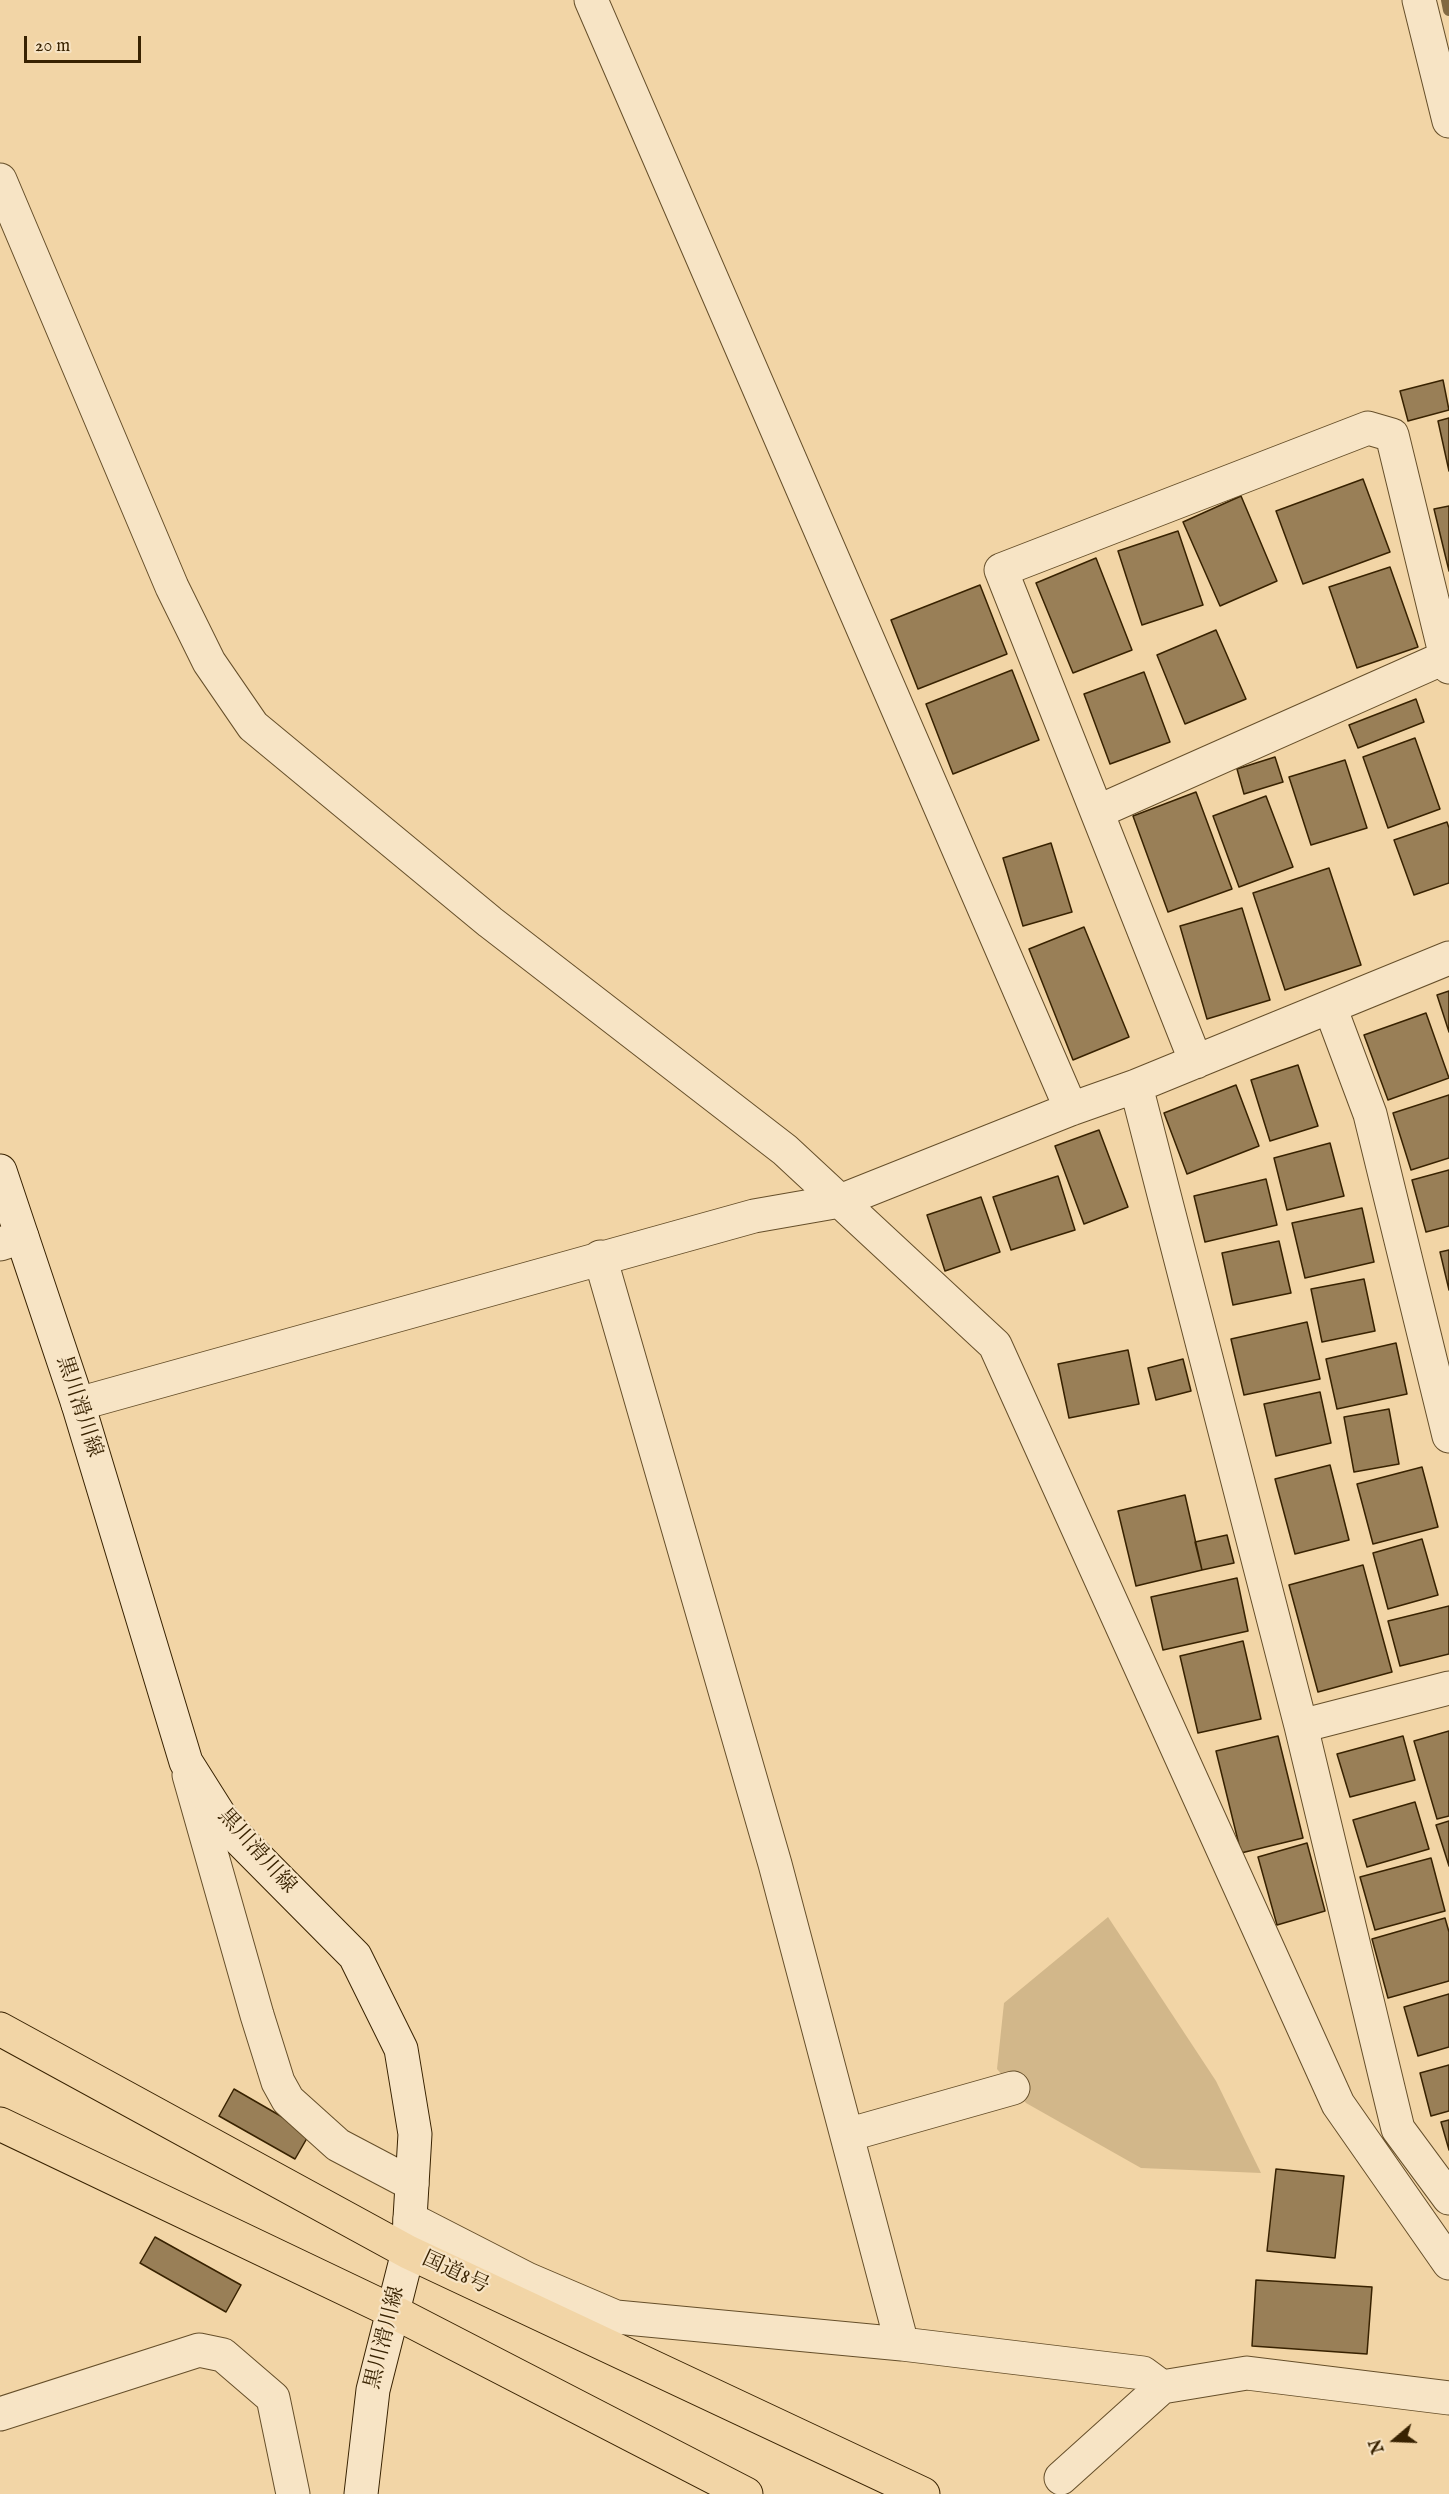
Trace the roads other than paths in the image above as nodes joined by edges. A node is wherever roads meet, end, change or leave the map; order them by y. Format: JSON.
{"nodes":[{"id":1,"x":591,"y":0,"type":"edge"},
{"id":2,"x":1419,"y":0,"type":"edge"},
{"id":3,"x":1449,"y":121,"type":"edge"},
{"id":4,"x":0,"y":180,"type":"edge"},
{"id":5,"x":1448,"y":662,"type":"edge"},
{"id":6,"x":1097,"y":812,"type":"junction"},
{"id":7,"x":1449,"y":958,"type":"edge"},
{"id":8,"x":1330,"y":1007,"type":"junction"},
{"id":9,"x":1196,"y":1062,"type":"junction"},
{"id":10,"x":1137,"y":1086,"type":"junction"},
{"id":11,"x":1071,"y":1109,"type":"junction"},
{"id":12,"x":0,"y":1171,"type":"edge"},
{"id":13,"x":840,"y":1201,"type":"junction"},
{"id":14,"x":11,"y":1240,"type":"edge"},
{"id":15,"x":600,"y":1257,"type":"junction"},
{"id":16,"x":78,"y":1404,"type":"junction"},
{"id":17,"x":1449,"y":1436,"type":"edge"},
{"id":18,"x":1449,"y":1688,"type":"edge"},
{"id":19,"x":1301,"y":1726,"type":"junction"},
{"id":20,"x":186,"y":1762,"type":"junction"},
{"id":21,"x":0,"y":2029,"type":"edge"},
{"id":22,"x":1013,"y":2088,"type":"dead end"},
{"id":23,"x":0,"y":2124,"type":"edge"},
{"id":24,"x":847,"y":2135,"type":"junction"},
{"id":25,"x":412,"y":2184,"type":"junction"},
{"id":26,"x":1449,"y":2198,"type":"edge"},
{"id":27,"x":410,"y":2219,"type":"junction"},
{"id":28,"x":408,"y":2252,"type":"junction"},
{"id":29,"x":1449,"y":2263,"type":"edge"},
{"id":30,"x":392,"y":2311,"type":"junction"},
{"id":31,"x":902,"y":2344,"type":"junction"},
{"id":32,"x":1162,"y":2387,"type":"junction"},
{"id":33,"x":1449,"y":2398,"type":"edge"},
{"id":34,"x":0,"y":2414,"type":"edge"},
{"id":35,"x":1061,"y":2478,"type":"dead end"},
{"id":36,"x":293,"y":2494,"type":"edge"},
{"id":37,"x":361,"y":2494,"type":"edge"},
{"id":38,"x":746,"y":2494,"type":"edge"},
{"id":39,"x":923,"y":2494,"type":"edge"}],
"edges":[{"from":1,"to":11,"type":"street"},
{"from":2,"to":3,"type":"street"},
{"from":4,"to":13,"type":"street"},
{"from":5,"to":6,"type":"street"},
{"from":5,"to":6,"type":"street"},
{"from":6,"to":9,"type":"street"},
{"from":7,"to":8,"type":"street"},
{"from":8,"to":9,"type":"street"},
{"from":8,"to":17,"type":"street"},
{"from":9,"to":10,"type":"street"},
{"from":10,"to":11,"type":"street"},
{"from":10,"to":19,"type":"street"},
{"from":11,"to":13,"type":"street"},
{"from":12,"to":14,"type":"street","name":"黒川滑川線"},
{"from":13,"to":15,"type":"street"},
{"from":13,"to":29,"type":"street"},
{"from":14,"to":16,"type":"street","name":"黒川滑川線"},
{"from":15,"to":16,"type":"street"},
{"from":15,"to":24,"type":"street"},
{"from":16,"to":20,"type":"street","name":"黒川滑川線"},
{"from":18,"to":19,"type":"street"},
{"from":19,"to":26,"type":"street"},
{"from":20,"to":25,"type":"street","name":"黒川滑川線"},
{"from":20,"to":25,"type":"street"},
{"from":21,"to":28,"type":"highway","name":"国道8号"},
{"from":22,"to":24,"type":"street"},
{"from":23,"to":30,"type":"highway"},
{"from":24,"to":31,"type":"street"},
{"from":25,"to":27,"type":"street","name":"黒川滑川線"},
{"from":27,"to":28,"type":"street","name":"黒川滑川線"},
{"from":27,"to":31,"type":"street"},
{"from":28,"to":30,"type":"street","name":"黒川滑川線"},
{"from":28,"to":39,"type":"highway","name":"国道8号"},
{"from":30,"to":37,"type":"street","name":"黒川滑川線"},
{"from":30,"to":38,"type":"highway"},
{"from":31,"to":32,"type":"street"},
{"from":32,"to":33,"type":"street"},
{"from":32,"to":35,"type":"street"},
{"from":34,"to":36,"type":"street"}]}
